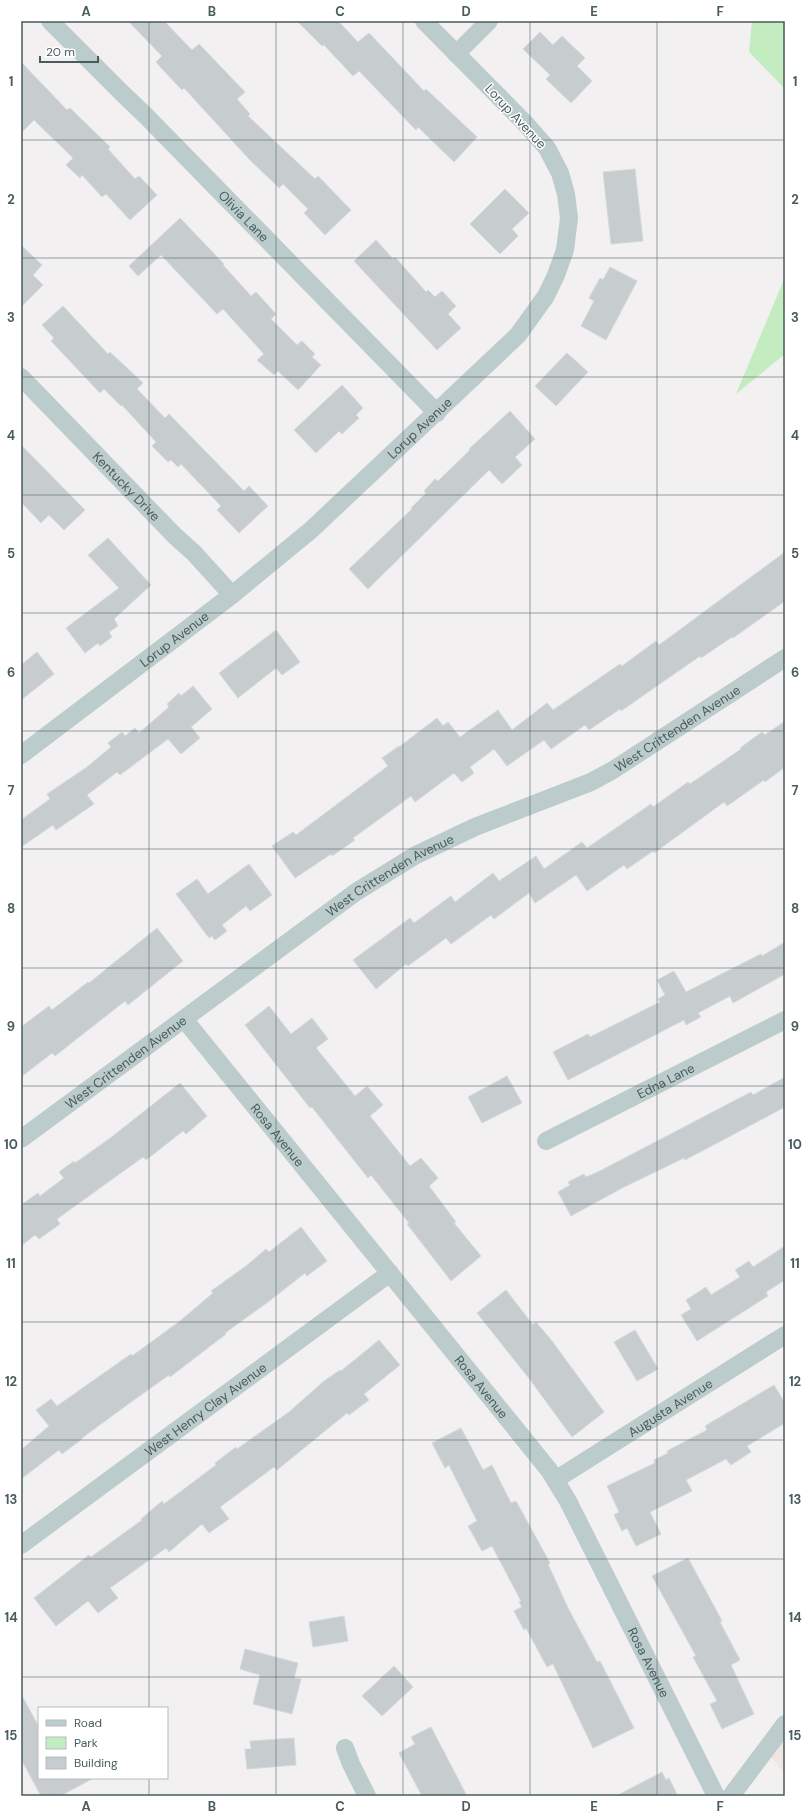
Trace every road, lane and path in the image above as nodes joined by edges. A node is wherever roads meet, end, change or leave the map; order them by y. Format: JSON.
{"nodes":[{"id":1,"x":50,"y":21,"type":"edge"},
{"id":2,"x":424,"y":21,"type":"edge"},
{"id":3,"x":489,"y":21,"type":"edge"},
{"id":4,"x":456,"y":54,"type":"junction"},
{"id":5,"x":21,"y":377,"type":"edge"},
{"id":6,"x":437,"y":413,"type":"junction"},
{"id":7,"x":232,"y":595,"type":"junction"},
{"id":8,"x":785,"y":658,"type":"edge"},
{"id":9,"x":21,"y":755,"type":"edge"},
{"id":10,"x":184,"y":1019,"type":"junction"},
{"id":11,"x":785,"y":1020,"type":"edge"},
{"id":12,"x":21,"y":1139,"type":"edge"},
{"id":13,"x":546,"y":1141,"type":"dead end"},
{"id":14,"x":390,"y":1273,"type":"junction"},
{"id":15,"x":785,"y":1335,"type":"edge"},
{"id":16,"x":555,"y":1480,"type":"junction"},
{"id":17,"x":21,"y":1545,"type":"edge"},
{"id":18,"x":785,"y":1724,"type":"edge"},
{"id":19,"x":345,"y":1748,"type":"dead end"},
{"id":20,"x":367,"y":1796,"type":"edge"},
{"id":21,"x":716,"y":1796,"type":"edge"},
{"id":22,"x":731,"y":1796,"type":"edge"}],
"edges":[{"from":1,"to":6,"type":"street","name":"Olivia Lane"},
{"from":2,"to":4,"type":"street","name":"Lorup Avenue"},
{"from":3,"to":4,"type":"street"},
{"from":4,"to":6,"type":"street","name":"Lorup Avenue"},
{"from":5,"to":7,"type":"street","name":"Kentucky Drive"},
{"from":6,"to":7,"type":"street","name":"Lorup Avenue"},
{"from":7,"to":9,"type":"street","name":"Lorup Avenue"},
{"from":8,"to":10,"type":"street","name":"West Crittenden Avenue"},
{"from":10,"to":12,"type":"street","name":"West Crittenden Avenue"},
{"from":10,"to":14,"type":"street","name":"Rosa Avenue"},
{"from":11,"to":13,"type":"street","name":"Edna Lane"},
{"from":14,"to":16,"type":"street","name":"Rosa Avenue"},
{"from":14,"to":17,"type":"street","name":"West Henry Clay Avenue"},
{"from":15,"to":16,"type":"street","name":"Augusta Avenue"},
{"from":16,"to":21,"type":"street","name":"Rosa Avenue"},
{"from":18,"to":22,"type":"street"},
{"from":19,"to":20,"type":"street"}]}
